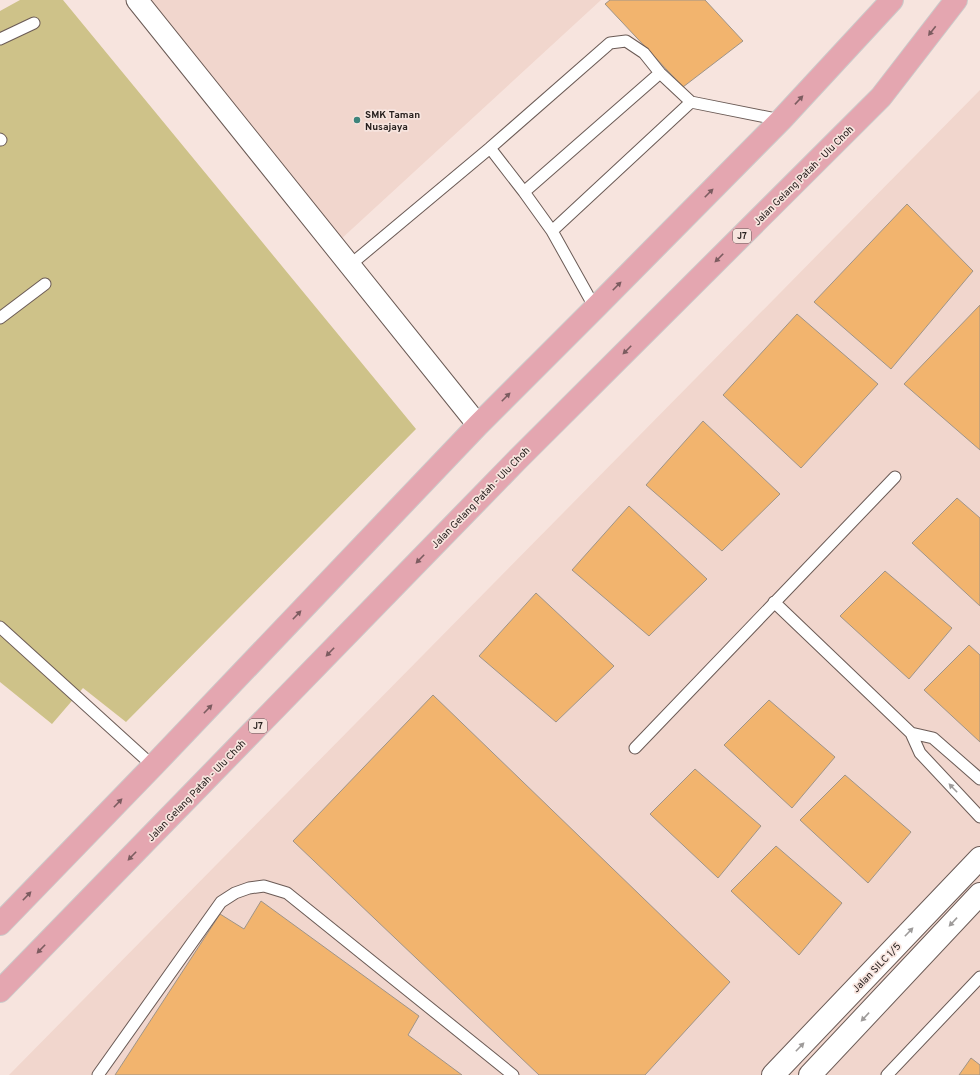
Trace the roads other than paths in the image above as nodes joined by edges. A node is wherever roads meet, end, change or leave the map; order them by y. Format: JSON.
{"nodes":[{"id":1,"x":137,"y":0,"type":"edge"},
{"id":2,"x":892,"y":0,"type":"edge"},
{"id":3,"x":956,"y":0,"type":"edge"},
{"id":4,"x":34,"y":23,"type":"dead end"},
{"id":5,"x":0,"y":39,"type":"edge"},
{"id":6,"x":660,"y":73,"type":"junction"},
{"id":7,"x":691,"y":102,"type":"junction"},
{"id":8,"x":781,"y":120,"type":"junction"},
{"id":9,"x":490,"y":148,"type":"junction"},
{"id":10,"x":524,"y":192,"type":"junction"},
{"id":11,"x":552,"y":232,"type":"junction"},
{"id":12,"x":350,"y":265,"type":"junction"},
{"id":13,"x":45,"y":284,"type":"dead end"},
{"id":14,"x":595,"y":308,"type":"junction"},
{"id":15,"x":0,"y":318,"type":"edge"},
{"id":16,"x":478,"y":425,"type":"junction"},
{"id":17,"x":895,"y":477,"type":"dead end"},
{"id":18,"x":774,"y":602,"type":"junction"},
{"id":19,"x":0,"y":627,"type":"edge"},
{"id":20,"x":911,"y":733,"type":"junction"},
{"id":21,"x":635,"y":748,"type":"dead end"},
{"id":22,"x":153,"y":766,"type":"junction"},
{"id":23,"x":980,"y":779,"type":"edge"},
{"id":24,"x":980,"y":816,"type":"edge"},
{"id":25,"x":980,"y":858,"type":"edge"},
{"id":26,"x":980,"y":894,"type":"edge"},
{"id":27,"x":0,"y":924,"type":"edge"},
{"id":28,"x":980,"y":977,"type":"edge"},
{"id":29,"x":0,"y":991,"type":"edge"},
{"id":30,"x":98,"y":1075,"type":"edge"},
{"id":31,"x":513,"y":1075,"type":"edge"},
{"id":32,"x":773,"y":1075,"type":"edge"},
{"id":33,"x":810,"y":1075,"type":"edge"},
{"id":34,"x":887,"y":1075,"type":"edge"}],
"edges":[{"from":1,"to":12,"type":"street"},
{"from":8,"to":2,"type":"main road","one_way":true},
{"from":3,"to":29,"type":"main road","name":"Jalan Gelang Patah - Ulu Choh","number":"J7","one_way":true},
{"from":4,"to":5,"type":"lane"},
{"from":6,"to":7,"type":"lane"},
{"from":6,"to":9,"type":"lane"},
{"from":6,"to":10,"type":"lane"},
{"from":7,"to":8,"type":"lane"},
{"from":7,"to":11,"type":"lane"},
{"from":14,"to":8,"type":"main road","one_way":true},
{"from":9,"to":10,"type":"lane"},
{"from":9,"to":12,"type":"lane"},
{"from":10,"to":11,"type":"lane"},
{"from":11,"to":14,"type":"lane"},
{"from":12,"to":16,"type":"street"},
{"from":13,"to":15,"type":"lane"},
{"from":16,"to":14,"type":"main road","one_way":true},
{"from":22,"to":16,"type":"main road","one_way":true},
{"from":17,"to":18,"type":"lane"},
{"from":18,"to":20,"type":"lane"},
{"from":18,"to":21,"type":"lane"},
{"from":19,"to":22,"type":"lane"},
{"from":20,"to":23,"type":"lane"},
{"from":24,"to":20,"type":"lane","one_way":true},
{"from":27,"to":22,"type":"main road","one_way":true},
{"from":32,"to":25,"type":"street","name":"Jalan SILC 1/5","one_way":true},
{"from":26,"to":33,"type":"street","one_way":true},
{"from":28,"to":34,"type":"lane"},
{"from":30,"to":31,"type":"lane"}]}
